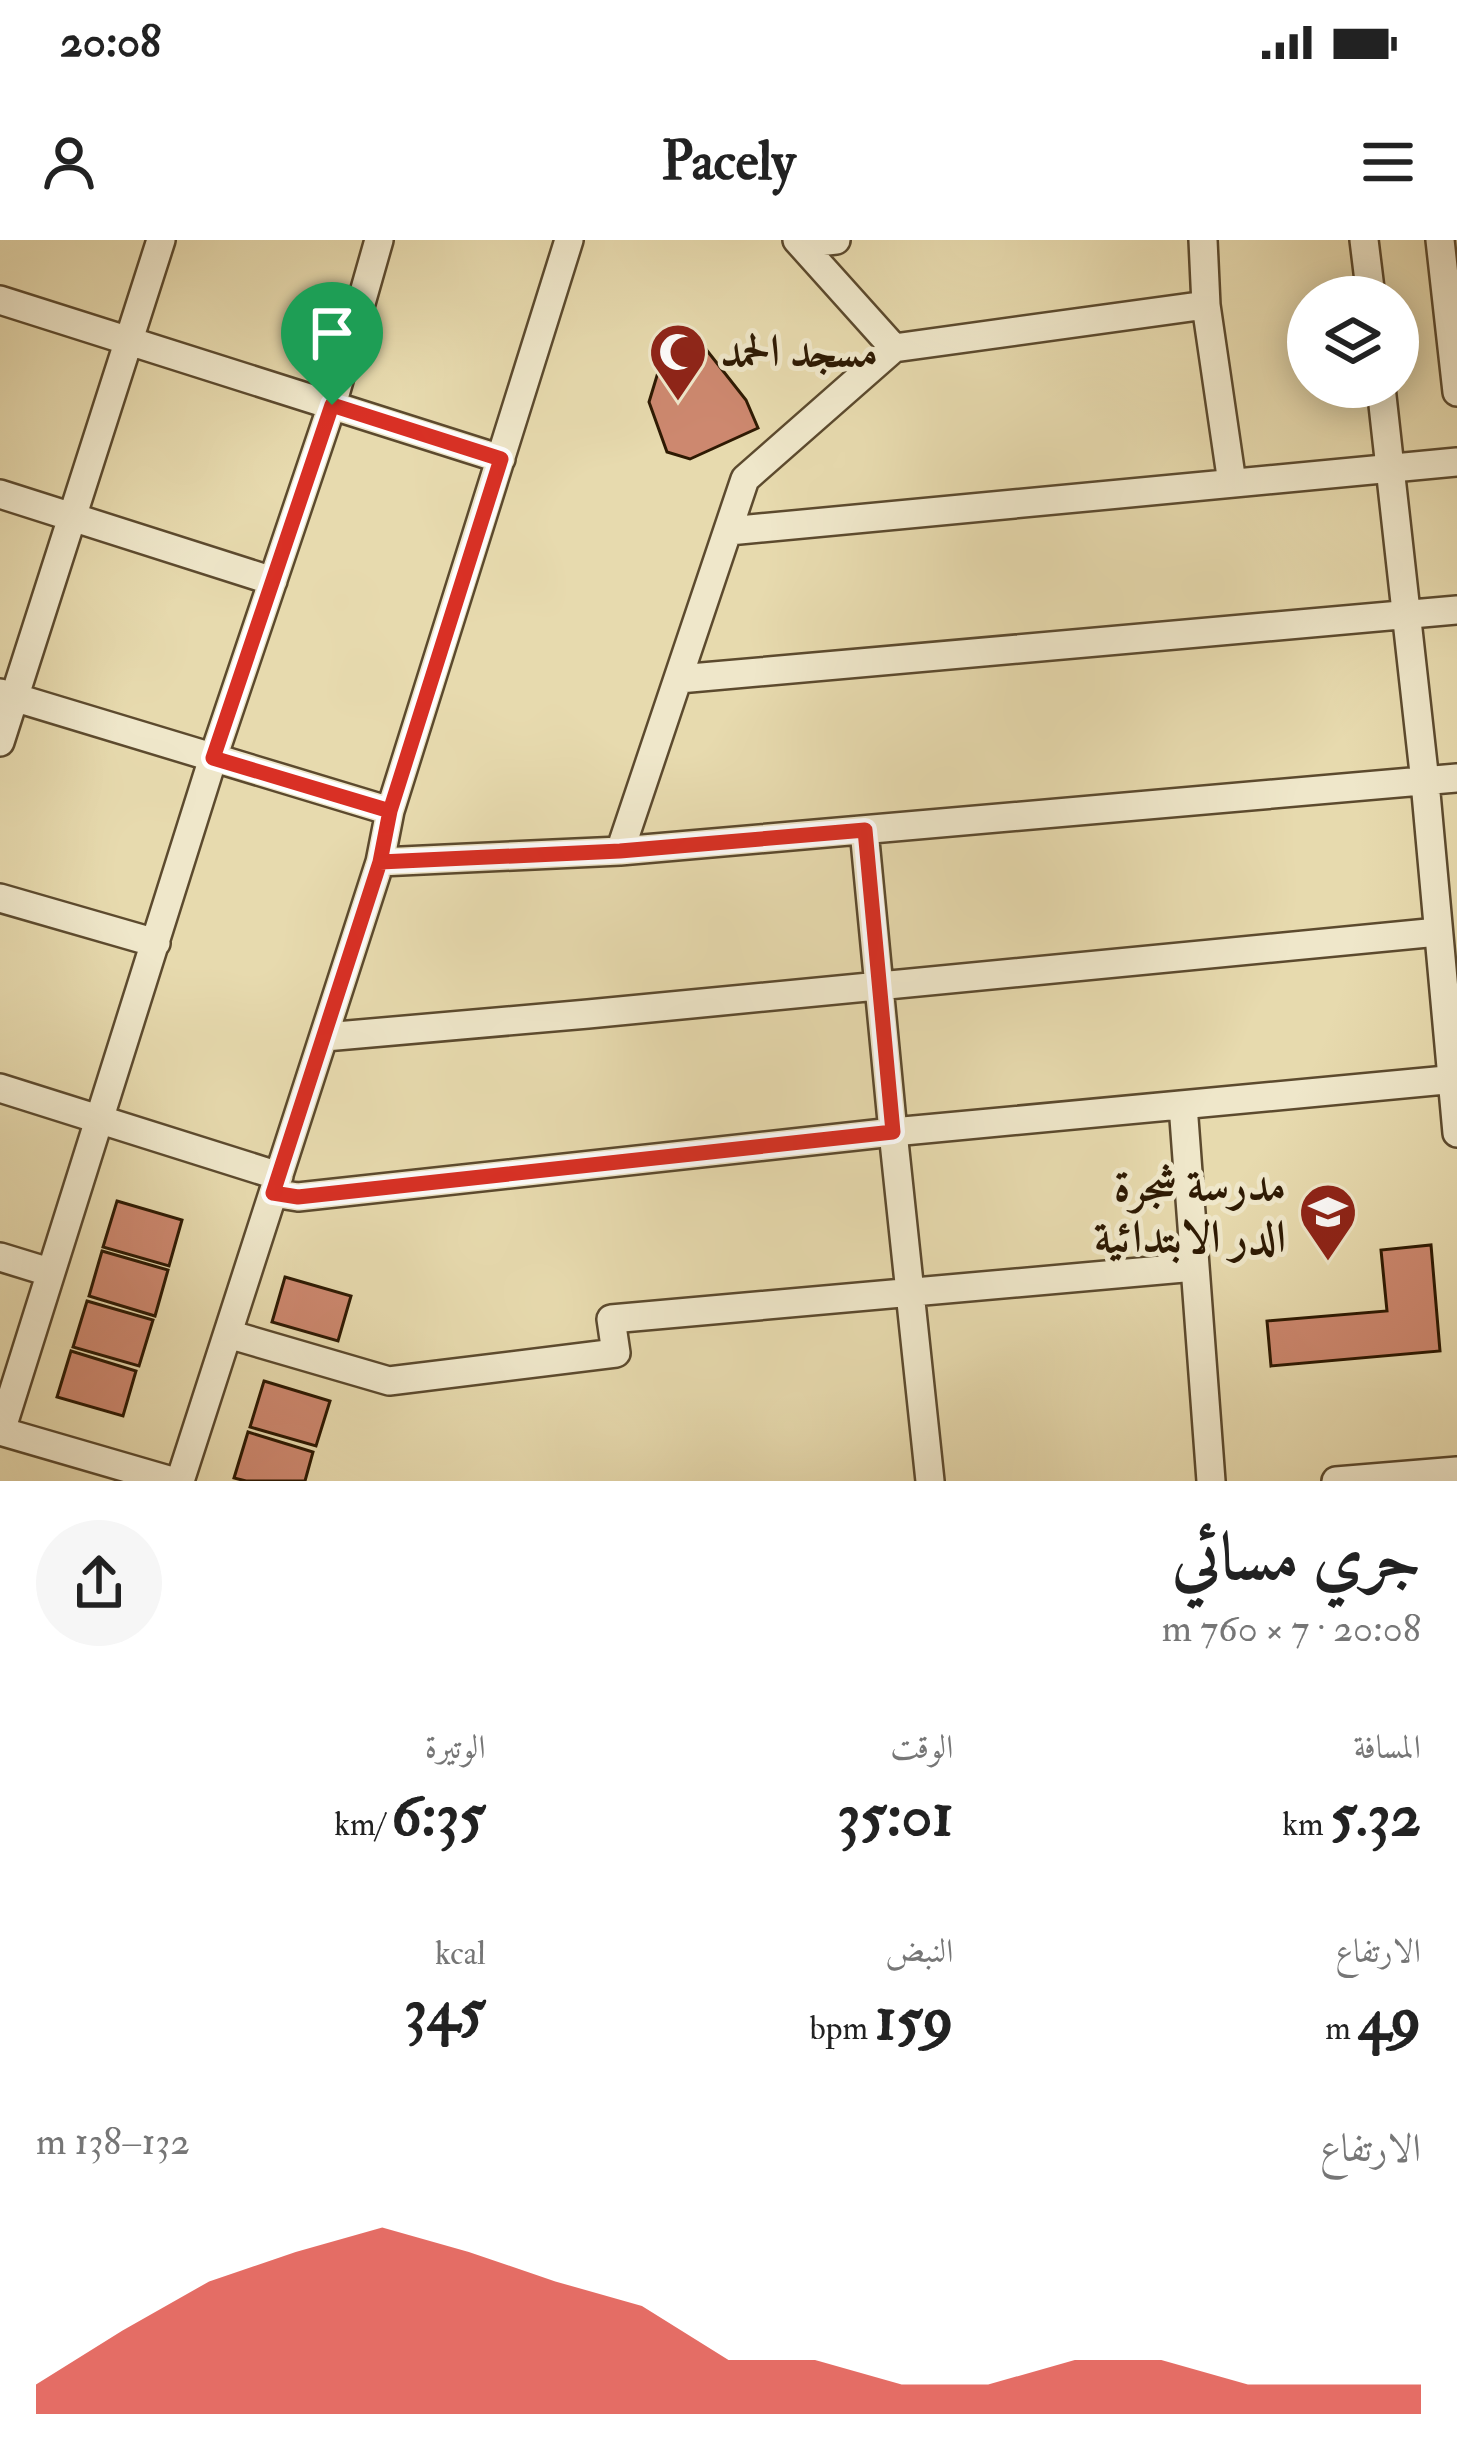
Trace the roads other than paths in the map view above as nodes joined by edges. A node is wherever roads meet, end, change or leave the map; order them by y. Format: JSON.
{"nodes":[{"id":1,"x":161,"y":240,"type":"edge"},
{"id":2,"x":379,"y":240,"type":"edge"},
{"id":3,"x":569,"y":240,"type":"edge"},
{"id":4,"x":836,"y":240,"type":"edge"},
{"id":5,"x":1203,"y":240,"type":"edge"},
{"id":6,"x":1364,"y":240,"type":"edge"},
{"id":7,"x":1440,"y":240,"type":"edge"},
{"id":8,"x":799,"y":242,"type":"edge"},
{"id":9,"x":1368,"y":276,"type":"edge"},
{"id":10,"x":0,"y":300,"type":"edge"},
{"id":11,"x":1206,"y":305,"type":"junction"},
{"id":12,"x":130,"y":341,"type":"junction"},
{"id":13,"x":893,"y":348,"type":"junction"},
{"id":14,"x":1457,"y":392,"type":"edge"},
{"id":15,"x":332,"y":405,"type":"junction"},
{"id":16,"x":1383,"y":408,"type":"edge"},
{"id":17,"x":501,"y":459,"type":"junction"},
{"id":18,"x":1457,"y":462,"type":"edge"},
{"id":19,"x":1390,"y":468,"type":"junction"},
{"id":20,"x":1232,"y":483,"type":"junction"},
{"id":21,"x":0,"y":494,"type":"edge"},
{"id":22,"x":72,"y":517,"type":"junction"},
{"id":23,"x":729,"y":531,"type":"junction"},
{"id":24,"x":273,"y":581,"type":"junction"},
{"id":25,"x":1457,"y":610,"type":"edge"},
{"id":26,"x":1406,"y":614,"type":"junction"},
{"id":27,"x":679,"y":679,"type":"junction"},
{"id":28,"x":7,"y":695,"type":"edge"},
{"id":29,"x":0,"y":742,"type":"edge"},
{"id":30,"x":213,"y":758,"type":"junction"},
{"id":31,"x":1457,"y":778,"type":"edge"},
{"id":32,"x":1425,"y":782,"type":"junction"},
{"id":33,"x":390,"y":811,"type":"junction"},
{"id":34,"x":865,"y":830,"type":"junction"},
{"id":35,"x":620,"y":851,"type":"junction"},
{"id":36,"x":380,"y":862,"type":"junction"},
{"id":37,"x":0,"y":898,"type":"edge"},
{"id":38,"x":1438,"y":932,"type":"junction"},
{"id":39,"x":155,"y":943,"type":"junction"},
{"id":40,"x":879,"y":986,"type":"junction"},
{"id":41,"x":325,"y":1037,"type":"junction"},
{"id":42,"x":1454,"y":1080,"type":"edge"},
{"id":43,"x":0,"y":1088,"type":"edge"},
{"id":44,"x":1183,"y":1105,"type":"junction"},
{"id":45,"x":100,"y":1120,"type":"junction"},
{"id":46,"x":893,"y":1132,"type":"junction"},
{"id":47,"x":1457,"y":1133,"type":"edge"},
{"id":48,"x":276,"y":1185,"type":"junction"},
{"id":49,"x":0,"y":1257,"type":"edge"},
{"id":50,"x":1195,"y":1267,"type":"junction"},
{"id":51,"x":49,"y":1272,"type":"junction"},
{"id":52,"x":911,"y":1292,"type":"junction"},
{"id":53,"x":228,"y":1334,"type":"junction"},
{"id":54,"x":0,"y":1431,"type":"edge"},
{"id":55,"x":1457,"y":1471,"type":"edge"},
{"id":56,"x":176,"y":1481,"type":"edge"},
{"id":57,"x":930,"y":1481,"type":"edge"},
{"id":58,"x":1211,"y":1481,"type":"edge"},
{"id":59,"x":1336,"y":1481,"type":"edge"}],
"edges":[{"from":1,"to":12,"type":"street"},
{"from":2,"to":15,"type":"street"},
{"from":3,"to":17,"type":"street"},
{"from":4,"to":8,"type":"street"},
{"from":5,"to":11,"type":"street"},
{"from":6,"to":9,"type":"street"},
{"from":7,"to":14,"type":"street"},
{"from":8,"to":13,"type":"street"},
{"from":10,"to":12,"type":"street"},
{"from":11,"to":13,"type":"street"},
{"from":11,"to":20,"type":"street"},
{"from":12,"to":15,"type":"street"},
{"from":12,"to":22,"type":"street"},
{"from":13,"to":23,"type":"street"},
{"from":15,"to":17,"type":"street"},
{"from":15,"to":24,"type":"street"},
{"from":16,"to":19,"type":"street"},
{"from":17,"to":33,"type":"street"},
{"from":18,"to":19,"type":"street"},
{"from":19,"to":20,"type":"street"},
{"from":19,"to":26,"type":"street"},
{"from":20,"to":23,"type":"street"},
{"from":21,"to":22,"type":"street"},
{"from":22,"to":24,"type":"street"},
{"from":22,"to":28,"type":"street"},
{"from":23,"to":27,"type":"street"},
{"from":24,"to":30,"type":"street"},
{"from":25,"to":26,"type":"street"},
{"from":26,"to":27,"type":"street"},
{"from":26,"to":32,"type":"street"},
{"from":27,"to":35,"type":"street"},
{"from":28,"to":29,"type":"street"},
{"from":28,"to":30,"type":"street"},
{"from":30,"to":33,"type":"street"},
{"from":30,"to":39,"type":"street"},
{"from":31,"to":32,"type":"street"},
{"from":32,"to":34,"type":"street"},
{"from":32,"to":38,"type":"street"},
{"from":33,"to":36,"type":"street"},
{"from":34,"to":35,"type":"street"},
{"from":34,"to":40,"type":"street"},
{"from":35,"to":36,"type":"street"},
{"from":36,"to":41,"type":"street"},
{"from":37,"to":39,"type":"street"},
{"from":38,"to":40,"type":"street"},
{"from":38,"to":42,"type":"street"},
{"from":39,"to":45,"type":"street"},
{"from":40,"to":41,"type":"street"},
{"from":40,"to":46,"type":"street"},
{"from":41,"to":48,"type":"street"},
{"from":42,"to":44,"type":"street"},
{"from":42,"to":47,"type":"street"},
{"from":43,"to":45,"type":"street"},
{"from":44,"to":46,"type":"street"},
{"from":44,"to":50,"type":"street"},
{"from":45,"to":48,"type":"street"},
{"from":45,"to":51,"type":"street"},
{"from":46,"to":48,"type":"street"},
{"from":46,"to":52,"type":"street"},
{"from":48,"to":53,"type":"street"},
{"from":49,"to":51,"type":"street"},
{"from":50,"to":52,"type":"street"},
{"from":50,"to":58,"type":"street"},
{"from":51,"to":54,"type":"street"},
{"from":52,"to":53,"type":"street"},
{"from":52,"to":57,"type":"street"},
{"from":53,"to":56,"type":"street"},
{"from":54,"to":56,"type":"street"},
{"from":55,"to":59,"type":"street"}]}
